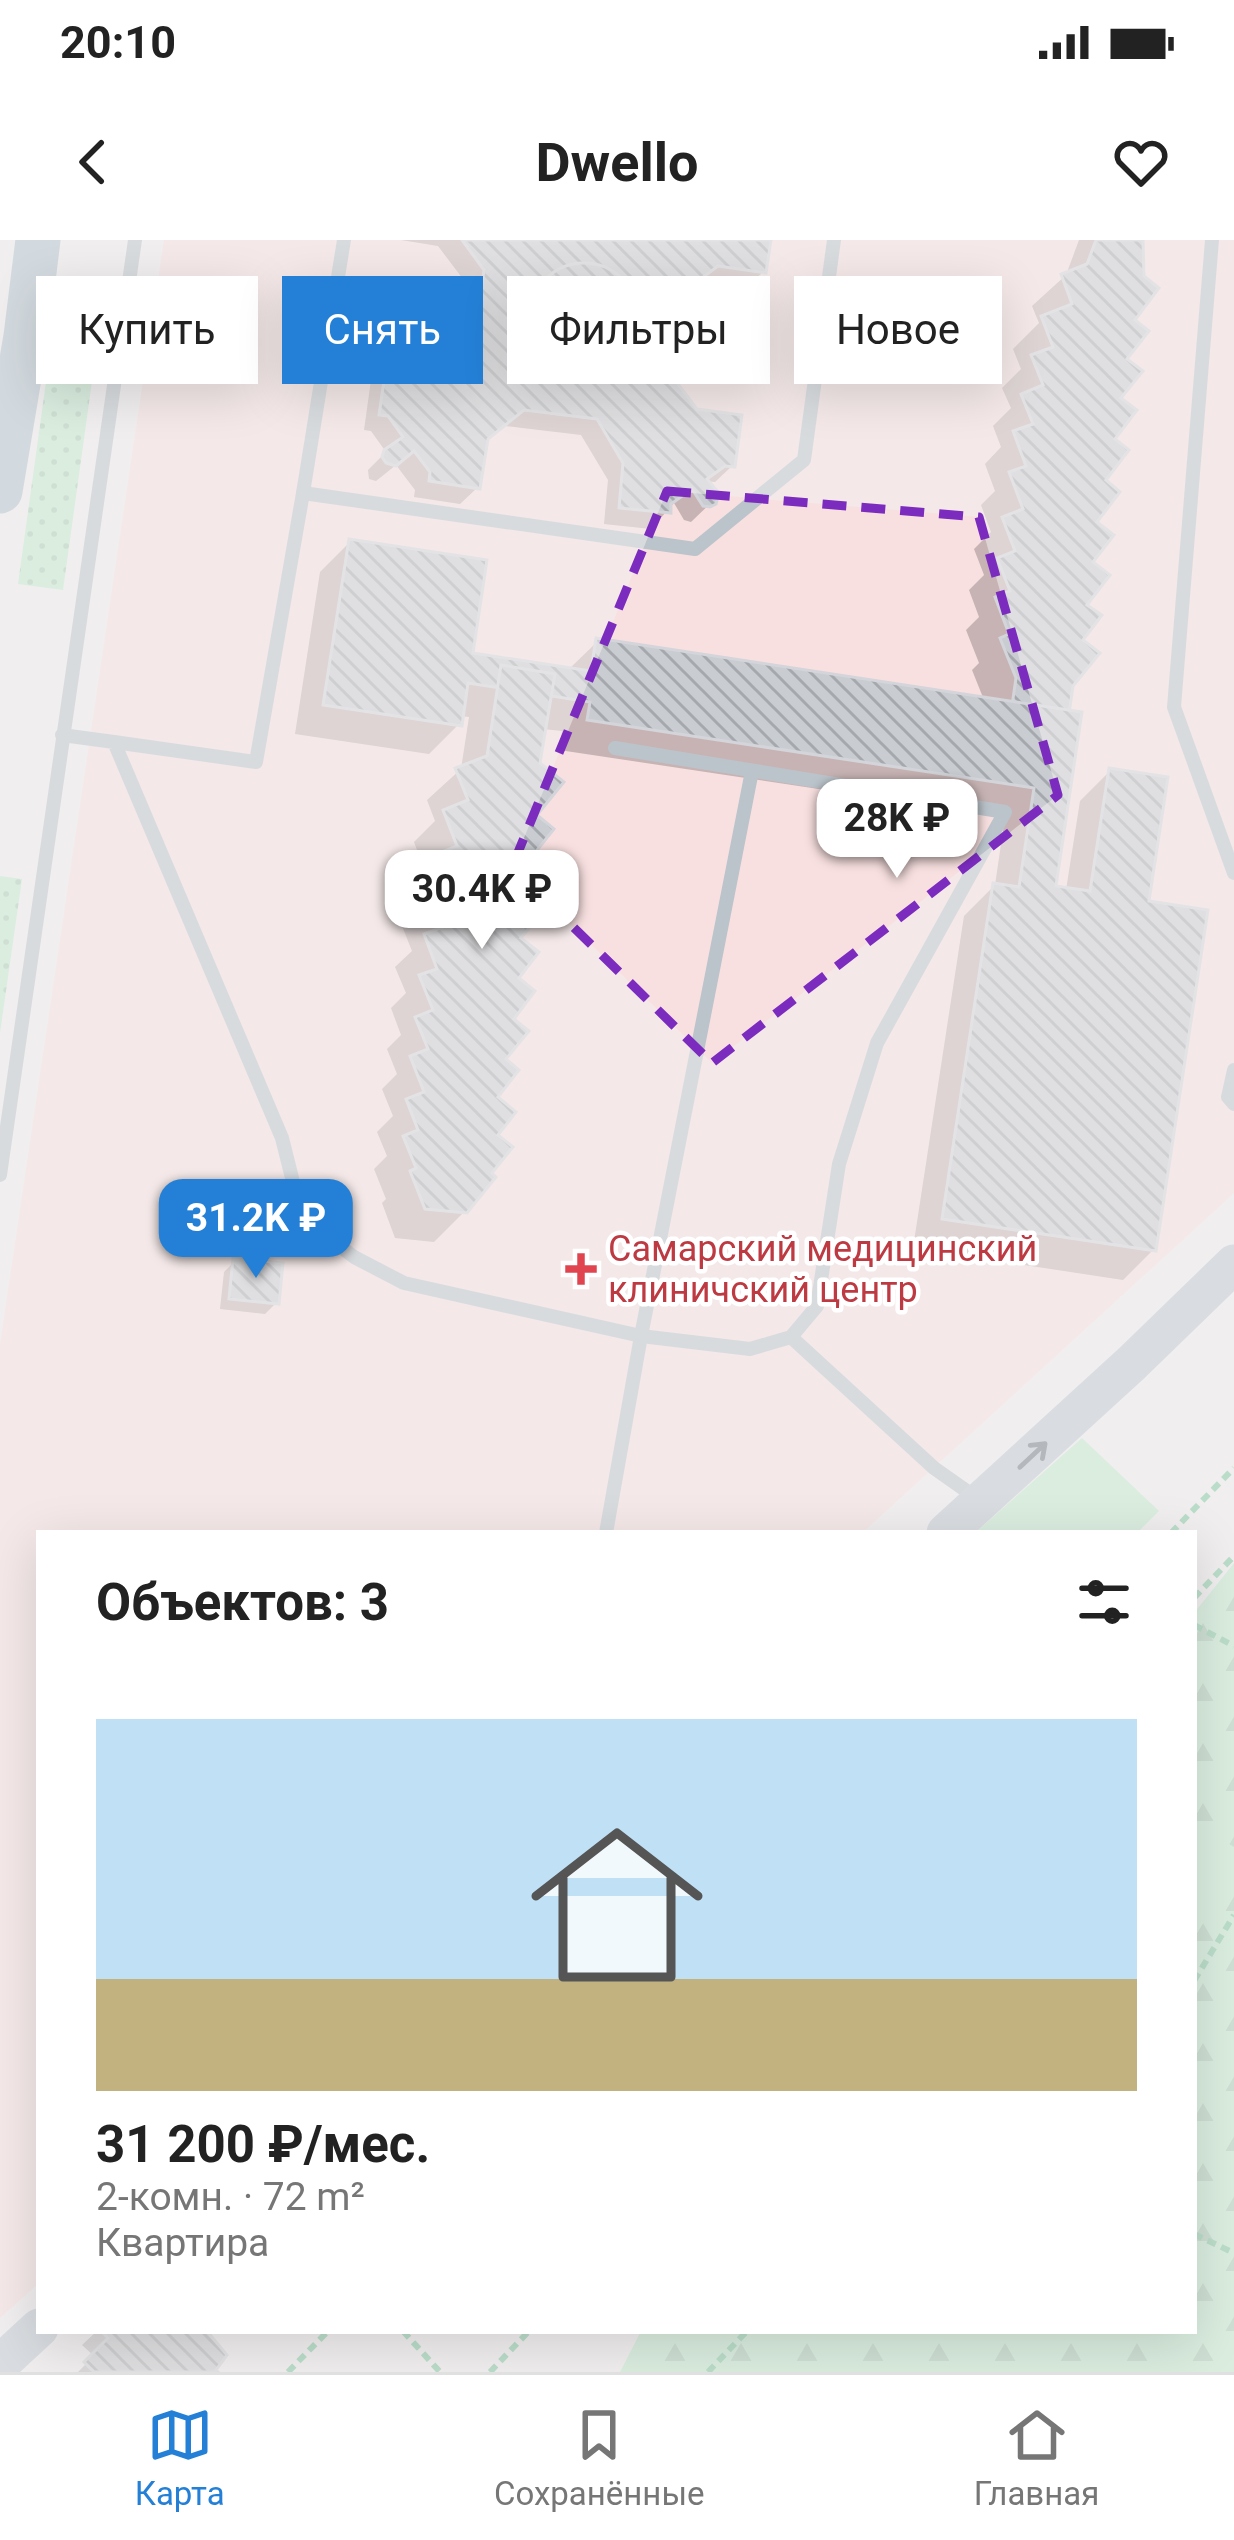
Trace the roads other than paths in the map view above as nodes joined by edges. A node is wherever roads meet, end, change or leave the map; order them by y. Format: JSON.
{"nodes":[{"id":1,"x":38,"y":240,"type":"edge"},
{"id":2,"x":135,"y":240,"type":"edge"},
{"id":3,"x":344,"y":240,"type":"edge"},
{"id":4,"x":834,"y":240,"type":"edge"},
{"id":5,"x":1212,"y":240,"type":"edge"},
{"id":6,"x":0,"y":490,"type":"edge"},
{"id":7,"x":303,"y":494,"type":"junction"},
{"id":8,"x":62,"y":735,"type":"junction"},
{"id":9,"x":114,"y":742,"type":"junction"},
{"id":10,"x":615,"y":748,"type":"dead end"},
{"id":11,"x":752,"y":771,"type":"junction"},
{"id":12,"x":1234,"y":873,"type":"edge"},
{"id":13,"x":1234,"y":1070,"type":"edge"},
{"id":14,"x":1234,"y":1104,"type":"edge"},
{"id":15,"x":0,"y":1175,"type":"edge"},
{"id":16,"x":1234,"y":1264,"type":"edge"},
{"id":17,"x":641,"y":1336,"type":"junction"},
{"id":18,"x":791,"y":1337,"type":"junction"},
{"id":19,"x":982,"y":1502,"type":"junction"},
{"id":20,"x":607,"y":1530,"type":"edge"},
{"id":21,"x":949,"y":1530,"type":"edge"},
{"id":22,"x":36,"y":2331,"type":"edge"},
{"id":23,"x":0,"y":2364,"type":"edge"}],
"edges":[{"from":1,"to":6,"type":"main road"},
{"from":2,"to":8,"type":"lane"},
{"from":3,"to":7,"type":"lane"},
{"from":4,"to":7,"type":"lane"},
{"from":5,"to":12,"type":"lane"},
{"from":7,"to":9,"type":"lane"},
{"from":8,"to":9,"type":"lane"},
{"from":8,"to":15,"type":"lane"},
{"from":9,"to":17,"type":"lane"},
{"from":10,"to":11,"type":"lane"},
{"from":11,"to":17,"type":"lane"},
{"from":11,"to":18,"type":"lane"},
{"from":13,"to":14,"type":"lane"},
{"from":19,"to":16,"type":"street","one_way":true},
{"from":17,"to":18,"type":"lane"},
{"from":17,"to":20,"type":"lane"},
{"from":18,"to":19,"type":"lane"},
{"from":19,"to":21,"type":"street"},
{"from":22,"to":23,"type":"street"}]}
